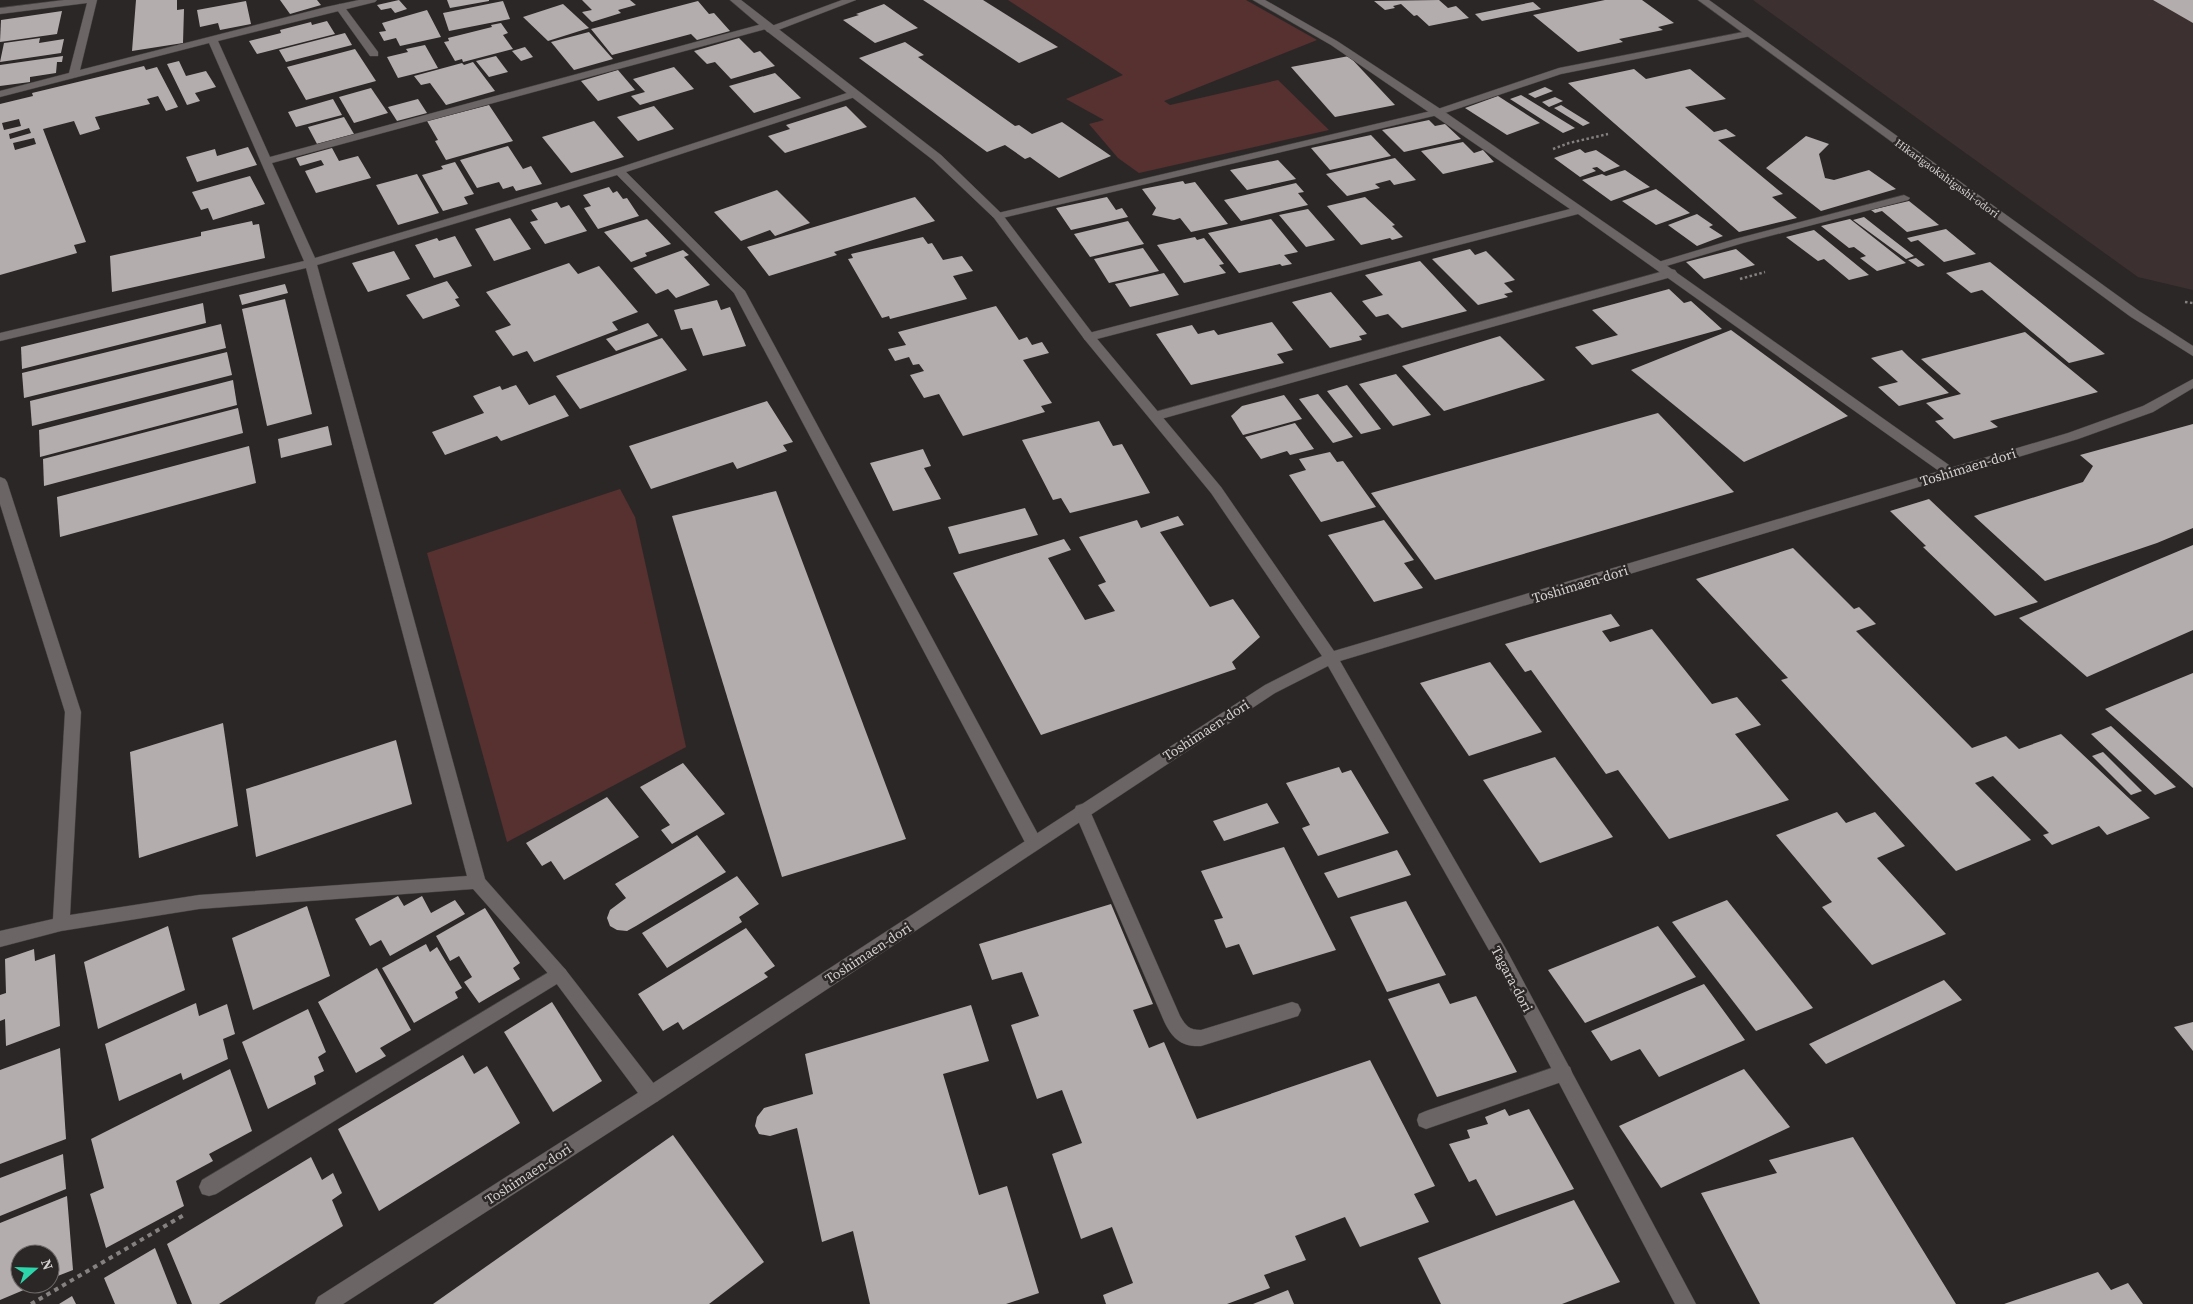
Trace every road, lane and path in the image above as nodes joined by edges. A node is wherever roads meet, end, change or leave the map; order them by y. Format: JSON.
{"nodes":[{"id":1,"x":86,"y":0,"type":"edge"},
{"id":2,"x":92,"y":0,"type":"edge"},
{"id":3,"x":372,"y":0,"type":"edge"},
{"id":4,"x":735,"y":0,"type":"edge"},
{"id":5,"x":851,"y":0,"type":"edge"},
{"id":6,"x":1258,"y":0,"type":"edge"},
{"id":7,"x":1703,"y":0,"type":"edge"},
{"id":8,"x":340,"y":7,"type":"junction"},
{"id":9,"x":0,"y":11,"type":"edge"},
{"id":10,"x":767,"y":28,"type":"junction"},
{"id":11,"x":1748,"y":34,"type":"junction"},
{"id":12,"x":213,"y":40,"type":"junction"},
{"id":13,"x":374,"y":54,"type":"dead end"},
{"id":14,"x":74,"y":75,"type":"junction"},
{"id":15,"x":0,"y":94,"type":"edge"},
{"id":16,"x":854,"y":94,"type":"junction"},
{"id":17,"x":1438,"y":112,"type":"junction"},
{"id":18,"x":1608,"y":134,"type":"dead end"},
{"id":19,"x":267,"y":160,"type":"junction"},
{"id":20,"x":1513,"y":164,"type":"junction"},
{"id":21,"x":619,"y":171,"type":"junction"},
{"id":22,"x":1904,"y":198,"type":"dead end"},
{"id":23,"x":1579,"y":210,"type":"junction"},
{"id":24,"x":998,"y":216,"type":"junction"},
{"id":25,"x":312,"y":263,"type":"junction"},
{"id":26,"x":1660,"y":265,"type":"junction"},
{"id":27,"x":1770,"y":270,"type":"dead end"},
{"id":28,"x":1671,"y":273,"type":"junction"},
{"id":29,"x":1696,"y":291,"type":"junction"},
{"id":30,"x":0,"y":337,"type":"edge"},
{"id":31,"x":1089,"y":337,"type":"junction"},
{"id":32,"x":2193,"y":352,"type":"edge"},
{"id":33,"x":2193,"y":382,"type":"edge"},
{"id":34,"x":1156,"y":416,"type":"junction"},
{"id":35,"x":1951,"y":473,"type":"junction"},
{"id":36,"x":0,"y":482,"type":"edge"},
{"id":37,"x":1331,"y":658,"type":"junction"},
{"id":38,"x":1082,"y":811,"type":"junction"},
{"id":39,"x":1034,"y":843,"type":"junction"},
{"id":40,"x":477,"y":882,"type":"junction"},
{"id":41,"x":61,"y":924,"type":"junction"},
{"id":42,"x":0,"y":939,"type":"edge"},
{"id":43,"x":559,"y":974,"type":"junction"},
{"id":44,"x":1292,"y":1010,"type":"dead end"},
{"id":45,"x":1563,"y":1073,"type":"junction"},
{"id":46,"x":652,"y":1095,"type":"junction"},
{"id":47,"x":1426,"y":1120,"type":"dead end"},
{"id":48,"x":209,"y":1187,"type":"joint"},
{"id":49,"x":31,"y":1304,"type":"edge"},
{"id":50,"x":325,"y":1304,"type":"edge"},
{"id":51,"x":1686,"y":1304,"type":"edge"}],
"edges":[{"from":1,"to":9,"type":"street"},
{"from":2,"to":14,"type":"street"},
{"from":3,"to":8,"type":"street"},
{"from":4,"to":10,"type":"street","name":"Tagara-dori"},
{"from":5,"to":10,"type":"street"},
{"from":6,"to":17,"type":"street"},
{"from":7,"to":11,"type":"street","name":"Hikarigaokahigashi-odori"},
{"from":8,"to":12,"type":"street"},
{"from":8,"to":13,"type":"street"},
{"from":10,"to":16,"type":"street","name":"Tagara-dori"},
{"from":10,"to":19,"type":"street"},
{"from":11,"to":17,"type":"street"},
{"from":11,"to":32,"type":"street","name":"Hikarigaokahigashi-odori"},
{"from":12,"to":14,"type":"street"},
{"from":12,"to":19,"type":"street"},
{"from":14,"to":15,"type":"street"},
{"from":16,"to":21,"type":"street"},
{"from":16,"to":24,"type":"street","name":"Tagara-dori"},
{"from":17,"to":20,"type":"street"},
{"from":17,"to":24,"type":"street"},
{"from":18,"to":20,"type":"path"},
{"from":19,"to":25,"type":"street"},
{"from":20,"to":23,"type":"street"},
{"from":21,"to":25,"type":"street"},
{"from":21,"to":39,"type":"street"},
{"from":22,"to":26,"type":"street"},
{"from":23,"to":26,"type":"street"},
{"from":23,"to":31,"type":"street"},
{"from":24,"to":31,"type":"street","name":"Tagara-dori"},
{"from":25,"to":30,"type":"street"},
{"from":25,"to":40,"type":"street"},
{"from":26,"to":28,"type":"street"},
{"from":27,"to":29,"type":"path"},
{"from":28,"to":29,"type":"street"},
{"from":28,"to":34,"type":"street"},
{"from":29,"to":35,"type":"street"},
{"from":31,"to":34,"type":"street","name":"Tagara-dori"},
{"from":33,"to":35,"type":"street","name":"Toshimaen-dori"},
{"from":34,"to":37,"type":"street","name":"Tagara-dori"},
{"from":35,"to":37,"type":"street","name":"Toshimaen-dori"},
{"from":36,"to":41,"type":"street"},
{"from":37,"to":38,"type":"street","name":"Toshimaen-dori"},
{"from":37,"to":45,"type":"street","name":"Tagara-dori"},
{"from":38,"to":39,"type":"street","name":"Toshimaen-dori"},
{"from":38,"to":44,"type":"street"},
{"from":39,"to":46,"type":"street","name":"Toshimaen-dori"},
{"from":40,"to":41,"type":"street"},
{"from":40,"to":43,"type":"street"},
{"from":41,"to":42,"type":"street"},
{"from":43,"to":46,"type":"street"},
{"from":43,"to":48,"type":"street"},
{"from":45,"to":47,"type":"street"},
{"from":45,"to":51,"type":"street","name":"Tagara-dori"},
{"from":46,"to":50,"type":"street","name":"Toshimaen-dori"},
{"from":48,"to":49,"type":"path"}]}
